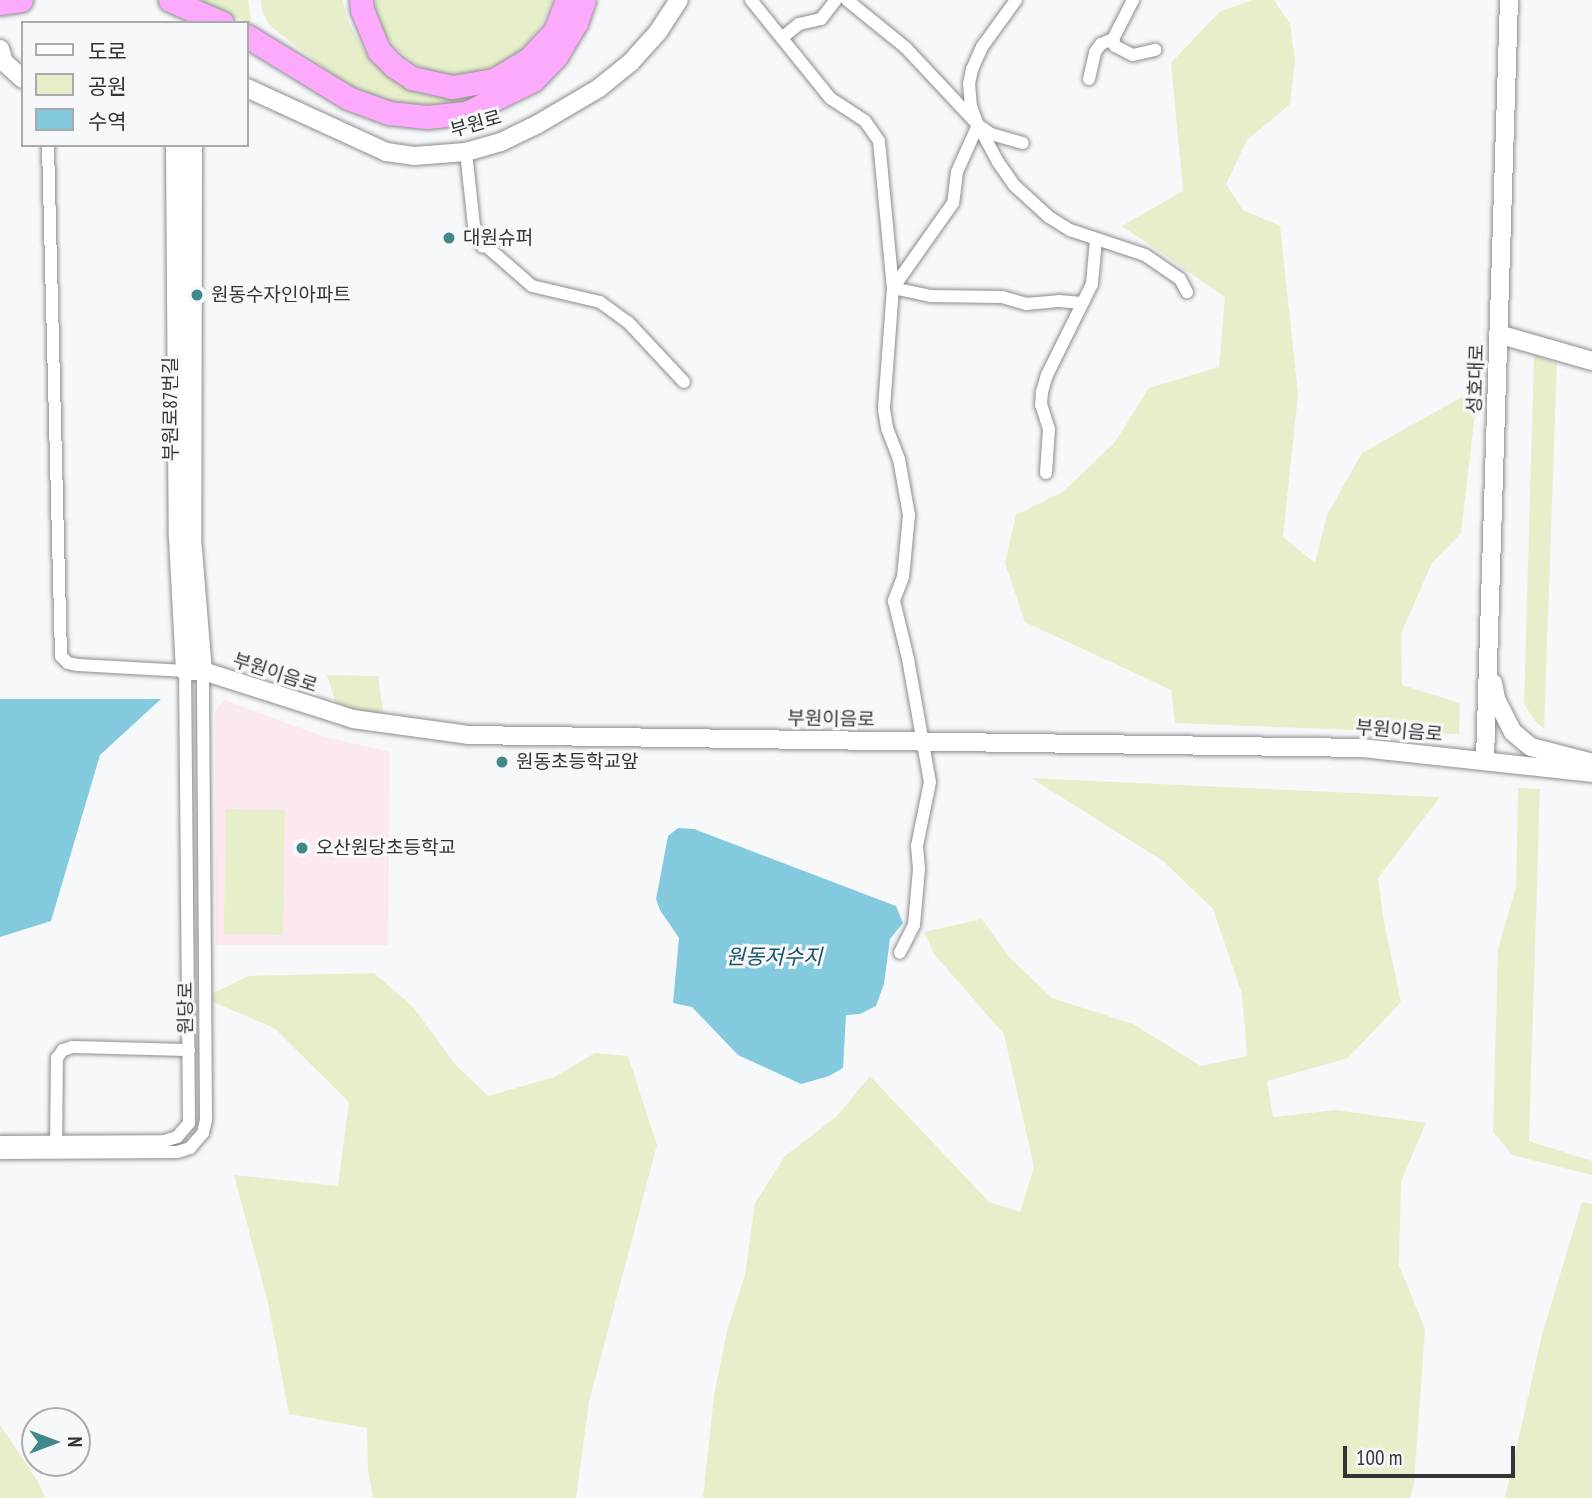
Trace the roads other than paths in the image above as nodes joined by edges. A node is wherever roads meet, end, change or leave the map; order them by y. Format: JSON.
{"nodes":[{"id":1,"x":21,"y":0,"type":"edge"},
{"id":2,"x":170,"y":0,"type":"edge"},
{"id":3,"x":361,"y":0,"type":"edge"},
{"id":4,"x":567,"y":0,"type":"edge"},
{"id":5,"x":584,"y":0,"type":"edge"},
{"id":6,"x":679,"y":0,"type":"edge"},
{"id":7,"x":751,"y":0,"type":"edge"},
{"id":8,"x":836,"y":0,"type":"edge"},
{"id":9,"x":847,"y":0,"type":"edge"},
{"id":10,"x":1016,"y":0,"type":"edge"},
{"id":11,"x":1133,"y":0,"type":"edge"},
{"id":12,"x":1509,"y":0,"type":"edge"},
{"id":13,"x":0,"y":3,"type":"edge"},
{"id":14,"x":217,"y":21,"type":"edge"},
{"id":15,"x":248,"y":37,"type":"edge"},
{"id":16,"x":783,"y":37,"type":"junction"},
{"id":17,"x":1113,"y":39,"type":"junction"},
{"id":18,"x":1155,"y":50,"type":"dead end"},
{"id":19,"x":1,"y":58,"type":"edge"},
{"id":20,"x":21,"y":77,"type":"edge"},
{"id":21,"x":1090,"y":79,"type":"dead end"},
{"id":22,"x":248,"y":89,"type":"edge"},
{"id":23,"x":978,"y":125,"type":"junction"},
{"id":24,"x":1023,"y":143,"type":"dead end"},
{"id":25,"x":48,"y":147,"type":"edge"},
{"id":26,"x":175,"y":147,"type":"edge"},
{"id":27,"x":192,"y":147,"type":"edge"},
{"id":28,"x":466,"y":152,"type":"junction"},
{"id":29,"x":1096,"y":239,"type":"junction"},
{"id":30,"x":893,"y":288,"type":"junction"},
{"id":31,"x":1187,"y":292,"type":"dead end"},
{"id":32,"x":1082,"y":303,"type":"junction"},
{"id":33,"x":1498,"y":334,"type":"junction"},
{"id":34,"x":1592,"y":361,"type":"edge"},
{"id":35,"x":185,"y":380,"type":"junction"},
{"id":36,"x":684,"y":382,"type":"dead end"},
{"id":37,"x":1046,"y":473,"type":"dead end"},
{"id":38,"x":1488,"y":653,"type":"junction"},
{"id":39,"x":185,"y":671,"type":"junction"},
{"id":40,"x":203,"y":671,"type":"junction"},
{"id":41,"x":924,"y":741,"type":"junction"},
{"id":42,"x":1485,"y":759,"type":"junction"},
{"id":43,"x":1592,"y":763,"type":"edge"},
{"id":44,"x":1592,"y":773,"type":"edge"},
{"id":45,"x":900,"y":953,"type":"dead end"},
{"id":46,"x":189,"y":1050,"type":"junction"},
{"id":47,"x":0,"y":1142,"type":"edge"},
{"id":48,"x":56,"y":1147,"type":"junction"},
{"id":49,"x":0,"y":1153,"type":"edge"}],
"edges":[{"from":1,"to":13,"type":"highway"},
{"from":2,"to":14,"type":"highway"},
{"from":3,"to":4,"type":"highway"},
{"from":5,"to":15,"type":"highway"},
{"from":6,"to":28,"type":"street","name":"부원로"},
{"from":7,"to":16,"type":"street"},
{"from":8,"to":16,"type":"street"},
{"from":9,"to":23,"type":"street"},
{"from":10,"to":23,"type":"street"},
{"from":11,"to":17,"type":"street"},
{"from":12,"to":33,"type":"street","name":"성호대로"},
{"from":16,"to":30,"type":"street"},
{"from":17,"to":18,"type":"street"},
{"from":17,"to":21,"type":"street"},
{"from":19,"to":20,"type":"street"},
{"from":22,"to":28,"type":"street","name":"부원로"},
{"from":23,"to":24,"type":"street"},
{"from":23,"to":29,"type":"street"},
{"from":23,"to":30,"type":"street"},
{"from":25,"to":39,"type":"street"},
{"from":26,"to":35,"type":"street","name":"부원로87번길"},
{"from":27,"to":35,"type":"street","name":"부원로87번길"},
{"from":28,"to":36,"type":"street"},
{"from":29,"to":31,"type":"street"},
{"from":29,"to":32,"type":"street"},
{"from":30,"to":32,"type":"street"},
{"from":30,"to":41,"type":"street"},
{"from":32,"to":37,"type":"street"},
{"from":33,"to":34,"type":"street"},
{"from":33,"to":38,"type":"street","name":"성호대로"},
{"from":35,"to":39,"type":"street","name":"부원로87번길"},
{"from":35,"to":40,"type":"street","name":"부원로87번길"},
{"from":38,"to":42,"type":"street","name":"성호대로"},
{"from":38,"to":43,"type":"street"},
{"from":39,"to":40,"type":"street","name":"부원이음로"},
{"from":39,"to":46,"type":"street","name":"원당로"},
{"from":40,"to":41,"type":"street","name":"부원이음로"},
{"from":40,"to":48,"type":"street","name":"원당로"},
{"from":41,"to":42,"type":"street","name":"부원이음로"},
{"from":41,"to":45,"type":"street"},
{"from":42,"to":44,"type":"street","name":"부원이음로"},
{"from":46,"to":48,"type":"street","name":"원당로"},
{"from":46,"to":48,"type":"street"},
{"from":47,"to":48,"type":"street","name":"원당로"},
{"from":48,"to":49,"type":"street","name":"원당로"}]}
